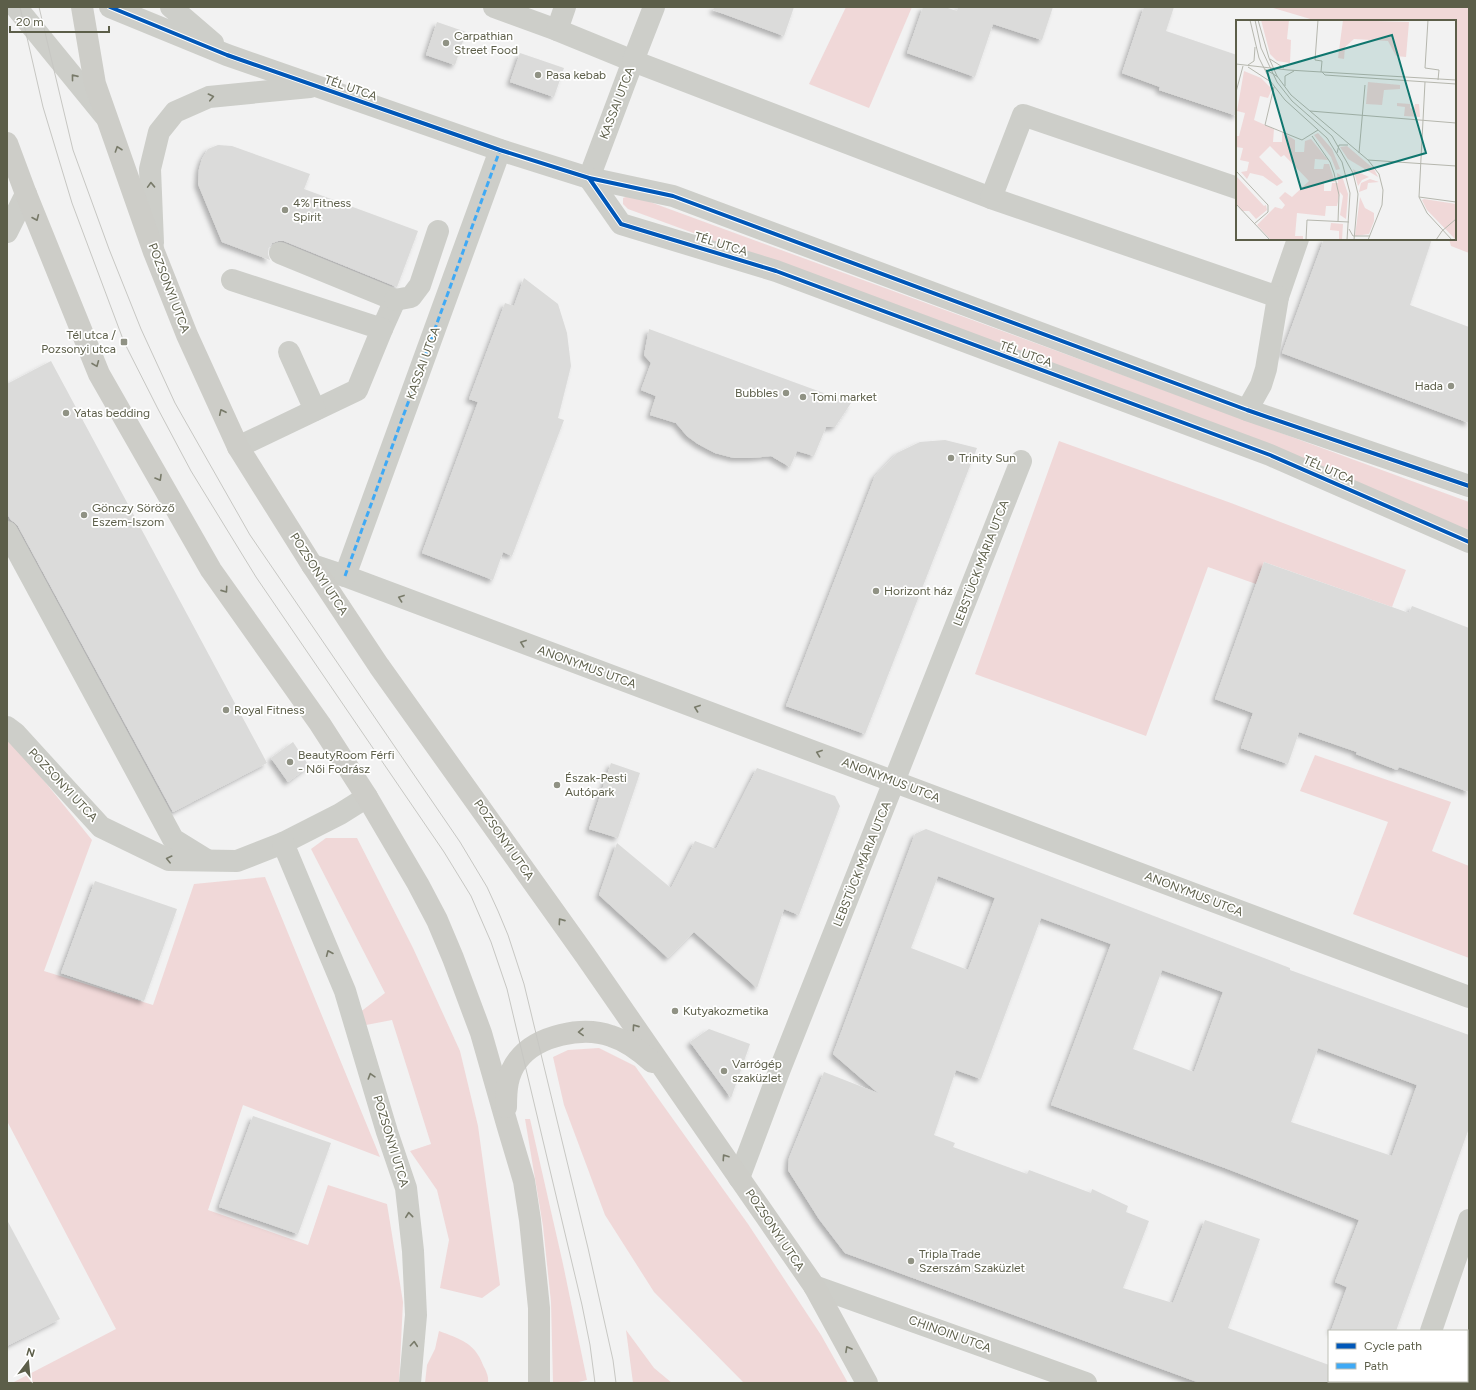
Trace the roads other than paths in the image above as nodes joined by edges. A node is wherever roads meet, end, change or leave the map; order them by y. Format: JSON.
{"nodes":[{"id":1,"x":16,"y":7,"type":"edge"},
{"id":2,"x":82,"y":7,"type":"edge"},
{"id":3,"x":110,"y":7,"type":"edge"},
{"id":4,"x":171,"y":7,"type":"edge"},
{"id":5,"x":494,"y":7,"type":"edge"},
{"id":6,"x":565,"y":7,"type":"edge"},
{"id":7,"x":654,"y":7,"type":"edge"},
{"id":8,"x":557,"y":30,"type":"junction"},
{"id":9,"x":228,"y":55,"type":"junction"},
{"id":10,"x":633,"y":61,"type":"junction"},
{"id":11,"x":316,"y":86,"type":"junction"},
{"id":12,"x":107,"y":118,"type":"junction"},
{"id":13,"x":7,"y":142,"type":"edge"},
{"id":14,"x":500,"y":150,"type":"junction"},
{"id":15,"x":589,"y":178,"type":"junction"},
{"id":16,"x":1236,"y":188,"type":"edge"},
{"id":17,"x":26,"y":194,"type":"junction"},
{"id":18,"x":991,"y":198,"type":"junction"},
{"id":19,"x":438,"y":231,"type":"dead end"},
{"id":20,"x":7,"y":232,"type":"edge"},
{"id":21,"x":1298,"y":240,"type":"edge"},
{"id":22,"x":154,"y":252,"type":"junction"},
{"id":23,"x":280,"y":253,"type":"dead end"},
{"id":24,"x":232,"y":280,"type":"dead end"},
{"id":25,"x":1278,"y":297,"type":"junction"},
{"id":26,"x":395,"y":300,"type":"junction"},
{"id":27,"x":382,"y":329,"type":"junction"},
{"id":28,"x":288,"y":352,"type":"dead end"},
{"id":29,"x":315,"y":410,"type":"junction"},
{"id":30,"x":1247,"y":410,"type":"junction"},
{"id":31,"x":238,"y":447,"type":"junction"},
{"id":32,"x":1021,"y":461,"type":"dead end"},
{"id":33,"x":1469,"y":486,"type":"edge"},
{"id":34,"x":7,"y":532,"type":"edge"},
{"id":35,"x":1469,"y":542,"type":"edge"},
{"id":36,"x":312,"y":565,"type":"junction"},
{"id":37,"x":345,"y":576,"type":"junction"},
{"id":38,"x":7,"y":727,"type":"edge"},
{"id":39,"x":895,"y":781,"type":"junction"},
{"id":40,"x":367,"y":797,"type":"junction"},
{"id":41,"x":283,"y":843,"type":"junction"},
{"id":42,"x":208,"y":861,"type":"junction"},
{"id":43,"x":1469,"y":998,"type":"edge"},
{"id":44,"x":674,"y":1082,"type":"junction"},
{"id":45,"x":506,"y":1124,"type":"junction"},
{"id":46,"x":740,"y":1178,"type":"junction"},
{"id":47,"x":1469,"y":1220,"type":"edge"},
{"id":48,"x":814,"y":1286,"type":"junction"},
{"id":49,"x":1431,"y":1330,"type":"edge"},
{"id":50,"x":410,"y":1383,"type":"edge"},
{"id":51,"x":539,"y":1383,"type":"edge"},
{"id":52,"x":867,"y":1383,"type":"edge"},
{"id":53,"x":1086,"y":1383,"type":"edge"}],
"edges":[{"from":12,"to":1,"type":"street","one_way":true},
{"from":2,"to":12,"type":"main road","name":"POZSONYI UTCA"},
{"from":3,"to":9,"type":"street","name":"TÉL UTCA"},
{"from":4,"to":9,"type":"street"},
{"from":5,"to":8,"type":"street","name":"KASSAI UTCA"},
{"from":6,"to":8,"type":"street"},
{"from":7,"to":10,"type":"street"},
{"from":8,"to":10,"type":"street","name":"KASSAI UTCA"},
{"from":9,"to":11,"type":"street","name":"TÉL UTCA"},
{"from":10,"to":15,"type":"street","name":"KASSAI UTCA"},
{"from":10,"to":18,"type":"street"},
{"from":11,"to":14,"type":"street","name":"TÉL UTCA"},
{"from":22,"to":11,"type":"street","one_way":true},
{"from":22,"to":12,"type":"main road","name":"POZSONYI UTCA","one_way":true},
{"from":13,"to":17,"type":"main road","name":"POZSONYI UTCA"},
{"from":14,"to":15,"type":"street","name":"TÉL UTCA"},
{"from":14,"to":37,"type":"street","name":"KASSAI UTCA"},
{"from":15,"to":30,"type":"street","name":"TÉL UTCA"},
{"from":15,"to":35,"type":"street","name":"TÉL UTCA"},
{"from":16,"to":18,"type":"street"},
{"from":17,"to":20,"type":"street"},
{"from":17,"to":40,"type":"main road","name":"POZSONYI UTCA","one_way":true},
{"from":18,"to":25,"type":"street"},
{"from":19,"to":26,"type":"street"},
{"from":21,"to":25,"type":"street"},
{"from":31,"to":22,"type":"main road","name":"POZSONYI UTCA","one_way":true},
{"from":23,"to":26,"type":"street"},
{"from":24,"to":27,"type":"street"},
{"from":25,"to":30,"type":"street"},
{"from":26,"to":27,"type":"street"},
{"from":27,"to":29,"type":"street"},
{"from":28,"to":29,"type":"street"},
{"from":29,"to":31,"type":"street"},
{"from":30,"to":33,"type":"street","name":"TÉL UTCA"},
{"from":31,"to":36,"type":"main road","name":"POZSONYI UTCA"},
{"from":32,"to":39,"type":"street","name":"LEBSTÜCK MÁRIA UTCA"},
{"from":34,"to":42,"type":"street"},
{"from":36,"to":37,"type":"street","name":"ANONYMUS UTCA"},
{"from":44,"to":36,"type":"main road","name":"POZSONYI UTCA","one_way":true},
{"from":39,"to":37,"type":"street","name":"ANONYMUS UTCA","one_way":true},
{"from":42,"to":38,"type":"street","name":"POZSONYI UTCA","one_way":true},
{"from":39,"to":43,"type":"street","name":"ANONYMUS UTCA"},
{"from":39,"to":46,"type":"street","name":"LEBSTÜCK MÁRIA UTCA"},
{"from":40,"to":41,"type":"street","name":"POZSONYI UTCA"},
{"from":40,"to":45,"type":"main road","name":"POZSONYI UTCA"},
{"from":41,"to":42,"type":"street","name":"POZSONYI UTCA"},
{"from":50,"to":41,"type":"street","name":"POZSONYI UTCA","one_way":true},
{"from":44,"to":45,"type":"main road","name":"POZSONYI UTCA","one_way":true},
{"from":46,"to":44,"type":"main road","name":"POZSONYI UTCA","one_way":true},
{"from":45,"to":51,"type":"main road","name":"POZSONYI UTCA"},
{"from":46,"to":48,"type":"main road","name":"POZSONYI UTCA"},
{"from":47,"to":49,"type":"street"},
{"from":52,"to":48,"type":"main road","name":"POZSONYI UTCA","one_way":true},
{"from":48,"to":53,"type":"street","name":"CHINOIN UTCA"}]}
